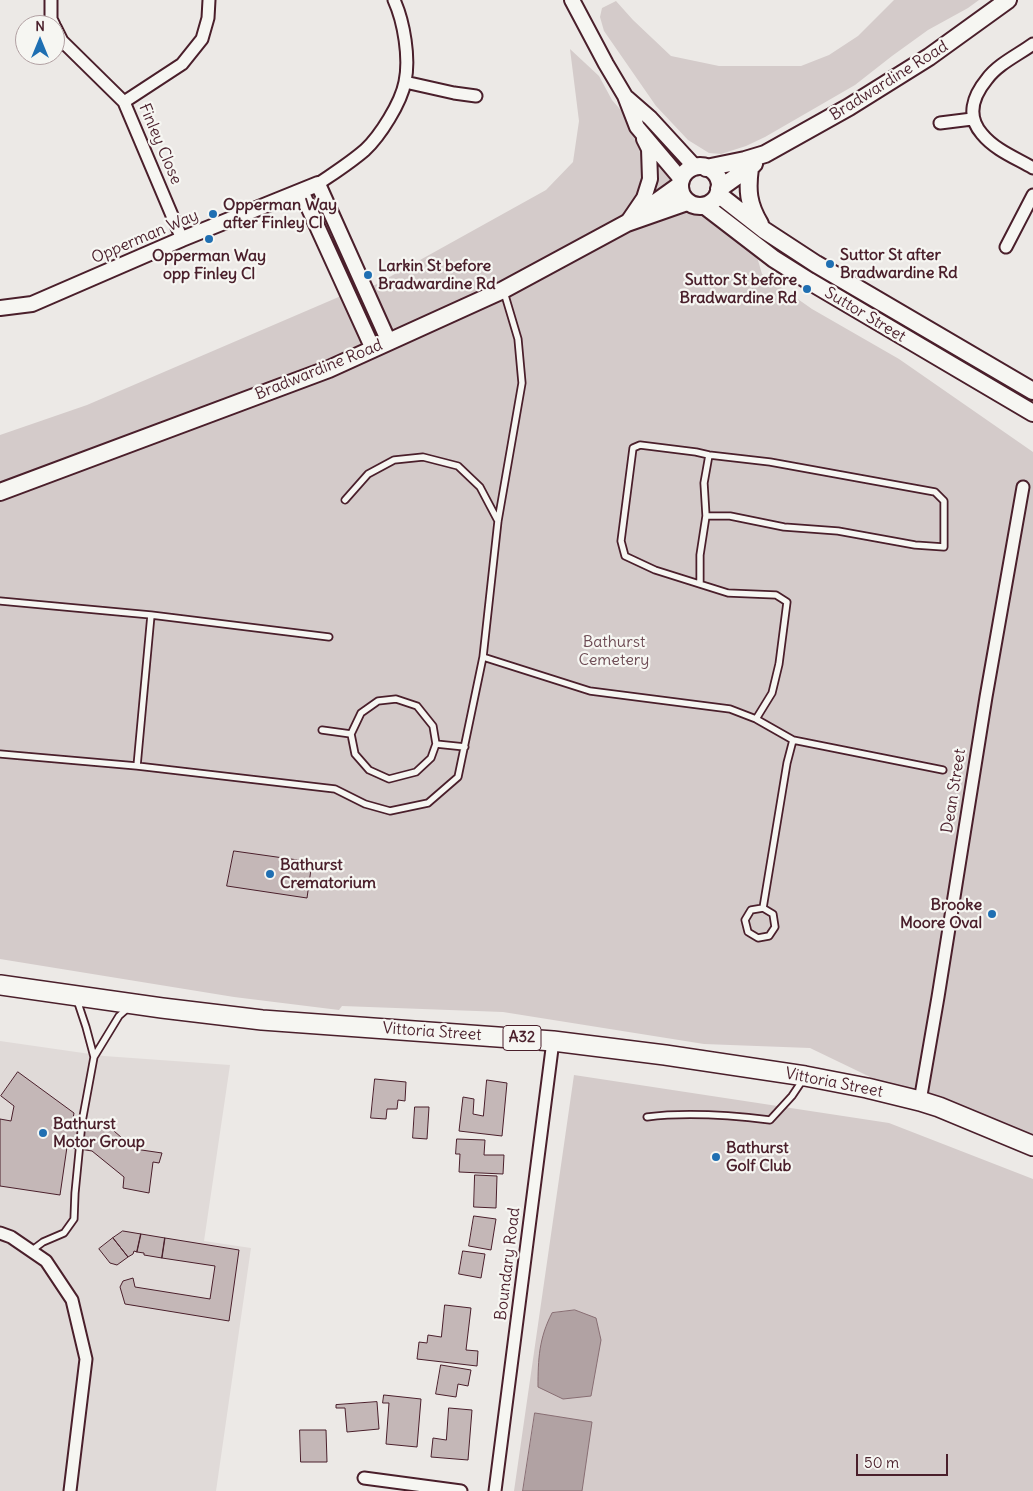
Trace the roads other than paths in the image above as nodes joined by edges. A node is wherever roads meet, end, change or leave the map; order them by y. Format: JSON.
{"nodes":[{"id":1,"x":51,"y":0,"type":"edge"},
{"id":2,"x":209,"y":0,"type":"edge"},
{"id":3,"x":394,"y":0,"type":"edge"},
{"id":4,"x":572,"y":0,"type":"edge"},
{"id":5,"x":1008,"y":0,"type":"edge"},
{"id":6,"x":51,"y":15,"type":"edge"},
{"id":7,"x":65,"y":44,"type":"edge"},
{"id":8,"x":1033,"y":44,"type":"edge"},
{"id":9,"x":405,"y":82,"type":"junction"},
{"id":10,"x":476,"y":96,"type":"dead end"},
{"id":11,"x":625,"y":96,"type":"junction"},
{"id":12,"x":124,"y":102,"type":"junction"},
{"id":13,"x":972,"y":119,"type":"junction"},
{"id":14,"x":940,"y":122,"type":"dead end"},
{"id":15,"x":637,"y":128,"type":"junction"},
{"id":16,"x":765,"y":154,"type":"junction"},
{"id":17,"x":701,"y":167,"type":"junction"},
{"id":18,"x":750,"y":168,"type":"junction"},
{"id":19,"x":1033,"y":168,"type":"edge"},
{"id":20,"x":680,"y":182,"type":"junction"},
{"id":21,"x":318,"y":184,"type":"junction"},
{"id":22,"x":301,"y":191,"type":"junction"},
{"id":23,"x":719,"y":192,"type":"junction"},
{"id":24,"x":1033,"y":195,"type":"edge"},
{"id":25,"x":687,"y":202,"type":"junction"},
{"id":26,"x":705,"y":206,"type":"junction"},
{"id":27,"x":627,"y":224,"type":"junction"},
{"id":28,"x":764,"y":230,"type":"junction"},
{"id":29,"x":182,"y":239,"type":"junction"},
{"id":30,"x":1006,"y":247,"type":"dead end"},
{"id":31,"x":503,"y":290,"type":"junction"},
{"id":32,"x":0,"y":308,"type":"edge"},
{"id":33,"x":390,"y":342,"type":"junction"},
{"id":34,"x":372,"y":349,"type":"junction"},
{"id":35,"x":1033,"y":391,"type":"edge"},
{"id":36,"x":1033,"y":413,"type":"edge"},
{"id":37,"x":708,"y":456,"type":"junction"},
{"id":38,"x":1023,"y":487,"type":"dead end"},
{"id":39,"x":0,"y":492,"type":"edge"},
{"id":40,"x":345,"y":500,"type":"dead end"},
{"id":41,"x":706,"y":516,"type":"junction"},
{"id":42,"x":498,"y":521,"type":"junction"},
{"id":43,"x":700,"y":583,"type":"junction"},
{"id":44,"x":0,"y":601,"type":"edge"},
{"id":45,"x":151,"y":615,"type":"junction"},
{"id":46,"x":329,"y":637,"type":"dead end"},
{"id":47,"x":483,"y":657,"type":"junction"},
{"id":48,"x":756,"y":719,"type":"junction"},
{"id":49,"x":322,"y":730,"type":"dead end"},
{"id":50,"x":351,"y":734,"type":"junction"},
{"id":51,"x":793,"y":740,"type":"junction"},
{"id":52,"x":436,"y":744,"type":"junction"},
{"id":53,"x":465,"y":747,"type":"junction"},
{"id":54,"x":0,"y":754,"type":"edge"},
{"id":55,"x":138,"y":766,"type":"junction"},
{"id":56,"x":943,"y":770,"type":"dead end"},
{"id":57,"x":763,"y":908,"type":"junction"},
{"id":58,"x":0,"y":985,"type":"edge"},
{"id":59,"x":75,"y":996,"type":"junction"},
{"id":60,"x":134,"y":1004,"type":"junction"},
{"id":61,"x":553,"y":1041,"type":"junction"},
{"id":62,"x":94,"y":1057,"type":"junction"},
{"id":63,"x":805,"y":1076,"type":"junction"},
{"id":64,"x":920,"y":1101,"type":"junction"},
{"id":65,"x":647,"y":1117,"type":"dead end"},
{"id":66,"x":1033,"y":1146,"type":"edge"},
{"id":67,"x":0,"y":1232,"type":"edge"},
{"id":68,"x":31,"y":1251,"type":"junction"},
{"id":69,"x":364,"y":1478,"type":"dead end"},
{"id":70,"x":70,"y":1491,"type":"edge"},
{"id":71,"x":461,"y":1491,"type":"edge"},
{"id":72,"x":495,"y":1491,"type":"edge"}],
"edges":[{"from":1,"to":6,"type":"street","name":"Finley Close"},
{"from":2,"to":12,"type":"street"},
{"from":3,"to":9,"type":"street"},
{"from":4,"to":11,"type":"street"},
{"from":5,"to":16,"type":"main road","name":"Bradwardine Road"},
{"from":7,"to":12,"type":"street","name":"Finley Close"},
{"from":8,"to":13,"type":"street"},
{"from":9,"to":10,"type":"street"},
{"from":9,"to":21,"type":"street"},
{"from":11,"to":15,"type":"street"},
{"from":11,"to":17,"type":"street"},
{"from":12,"to":29,"type":"street","name":"Finley Close"},
{"from":13,"to":14,"type":"street"},
{"from":13,"to":19,"type":"street"},
{"from":15,"to":20,"type":"street"},
{"from":15,"to":27,"type":"street"},
{"from":16,"to":17,"type":"main road","name":"Bradwardine Road"},
{"from":16,"to":18,"type":"main road","name":"Bradwardine Road"},
{"from":17,"to":20,"type":"main road"},
{"from":17,"to":23,"type":"main road"},
{"from":18,"to":23,"type":"main road","name":"Bradwardine Road"},
{"from":18,"to":28,"type":"main road"},
{"from":20,"to":25,"type":"main road"},
{"from":20,"to":27,"type":"main road","name":"Bradwardine Road"},
{"from":21,"to":22,"type":"street","name":"Opperman Way"},
{"from":21,"to":33,"type":"street"},
{"from":22,"to":29,"type":"street","name":"Opperman Way"},
{"from":22,"to":34,"type":"street"},
{"from":23,"to":26,"type":"main road"},
{"from":23,"to":28,"type":"main road","name":"Suttor Street"},
{"from":24,"to":30,"type":"street"},
{"from":25,"to":26,"type":"main road"},
{"from":25,"to":27,"type":"main road","name":"Bradwardine Road"},
{"from":26,"to":36,"type":"main road","name":"Suttor Street"},
{"from":27,"to":31,"type":"main road","name":"Bradwardine Road"},
{"from":28,"to":35,"type":"main road","name":"Suttor Street"},
{"from":29,"to":32,"type":"street","name":"Opperman Way"},
{"from":31,"to":33,"type":"main road","name":"Bradwardine Road"},
{"from":31,"to":42,"type":"lane"},
{"from":33,"to":34,"type":"main road","name":"Bradwardine Road"},
{"from":34,"to":39,"type":"main road","name":"Bradwardine Road"},
{"from":37,"to":41,"type":"lane"},
{"from":37,"to":41,"type":"lane"},
{"from":37,"to":43,"type":"lane"},
{"from":38,"to":64,"type":"street","name":"Dean Street"},
{"from":40,"to":42,"type":"lane"},
{"from":41,"to":43,"type":"lane"},
{"from":42,"to":47,"type":"lane"},
{"from":43,"to":48,"type":"lane"},
{"from":44,"to":45,"type":"lane"},
{"from":45,"to":46,"type":"lane"},
{"from":45,"to":55,"type":"lane"},
{"from":47,"to":48,"type":"lane"},
{"from":47,"to":53,"type":"lane"},
{"from":48,"to":51,"type":"lane"},
{"from":49,"to":50,"type":"lane"},
{"from":50,"to":52,"type":"lane"},
{"from":50,"to":52,"type":"lane"},
{"from":51,"to":56,"type":"lane"},
{"from":51,"to":57,"type":"lane"},
{"from":52,"to":53,"type":"lane"},
{"from":53,"to":55,"type":"lane"},
{"from":54,"to":55,"type":"lane"},
{"from":57,"to":57,"type":"lane"},
{"from":58,"to":59,"type":"highway","name":"Vittoria Street","number":"A32"},
{"from":59,"to":60,"type":"highway","name":"Vittoria Street","number":"A32"},
{"from":59,"to":62,"type":"lane"},
{"from":60,"to":61,"type":"highway","name":"Vittoria Street","number":"A32"},
{"from":60,"to":62,"type":"lane"},
{"from":61,"to":63,"type":"highway","name":"Vittoria Street","number":"A32"},
{"from":61,"to":72,"type":"street","name":"Boundary Road"},
{"from":62,"to":68,"type":"lane"},
{"from":63,"to":64,"type":"highway","name":"Vittoria Street","number":"A32"},
{"from":63,"to":65,"type":"lane"},
{"from":64,"to":66,"type":"highway","name":"Vittoria Street","number":"A32"},
{"from":67,"to":68,"type":"street"},
{"from":68,"to":70,"type":"street"},
{"from":69,"to":71,"type":"street"}]}
